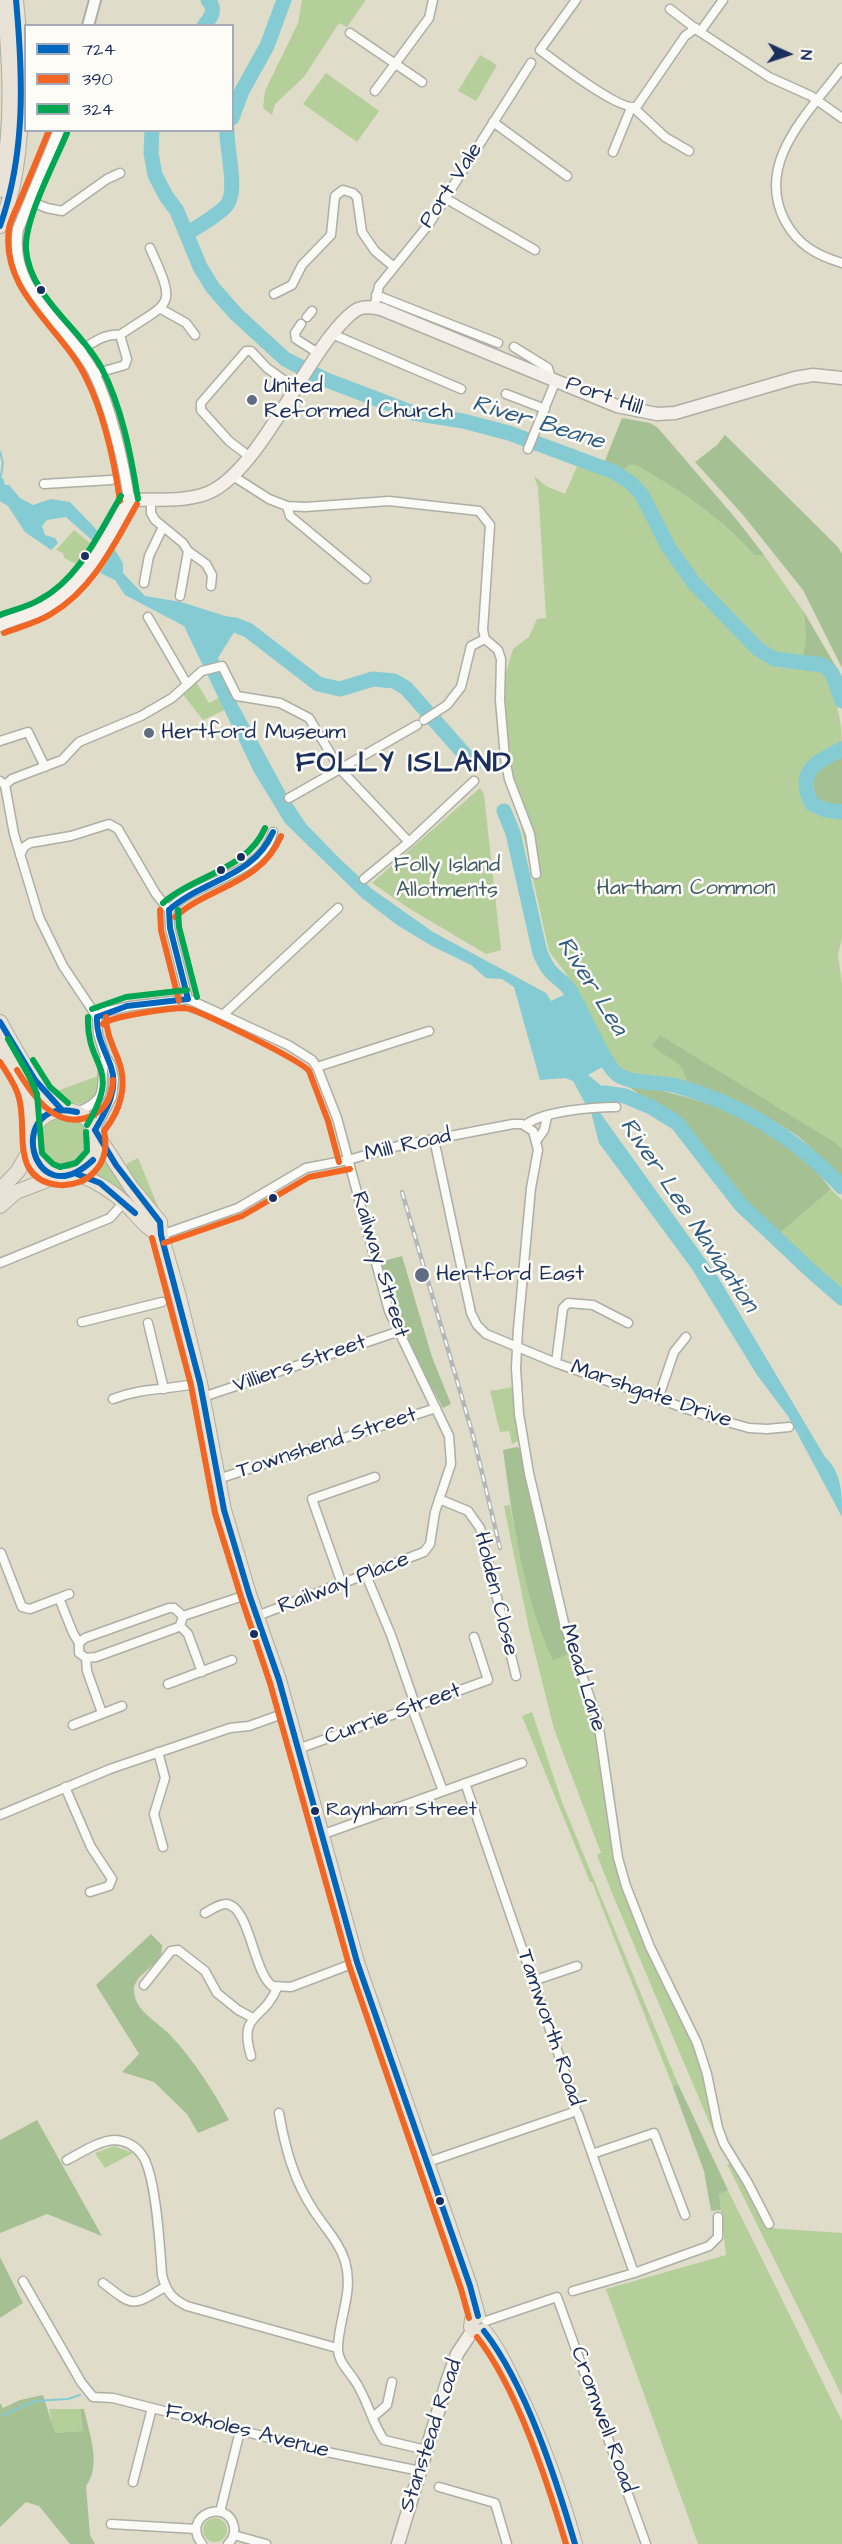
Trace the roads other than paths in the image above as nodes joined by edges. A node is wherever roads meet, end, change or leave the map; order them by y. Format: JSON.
{"nodes":[{"id":1,"x":4,"y":0,"type":"edge"},
{"id":2,"x":16,"y":0,"type":"edge"},
{"id":3,"x":95,"y":0,"type":"edge"},
{"id":4,"x":433,"y":0,"type":"edge"},
{"id":5,"x":576,"y":0,"type":"edge"},
{"id":6,"x":723,"y":0,"type":"edge"},
{"id":7,"x":670,"y":9,"type":"dead end"},
{"id":8,"x":89,"y":24,"type":"edge"},
{"id":9,"x":698,"y":30,"type":"junction"},
{"id":10,"x":350,"y":33,"type":"dead end"},
{"id":11,"x":9,"y":49,"type":"junction"},
{"id":12,"x":0,"y":63,"type":"edge"},
{"id":13,"x":531,"y":63,"type":"dead end"},
{"id":14,"x":395,"y":64,"type":"junction"},
{"id":15,"x":842,"y":68,"type":"edge"},
{"id":16,"x":422,"y":82,"type":"dead end"},
{"id":17,"x":4,"y":85,"type":"edge"},
{"id":18,"x":375,"y":91,"type":"dead end"},
{"id":19,"x":818,"y":100,"type":"junction"},
{"id":20,"x":629,"y":107,"type":"junction"},
{"id":21,"x":842,"y":118,"type":"edge"},
{"id":22,"x":493,"y":122,"type":"junction"},
{"id":23,"x":59,"y":132,"type":"edge"},
{"id":24,"x":686,"y":138,"type":"dead end"},
{"id":25,"x":680,"y":146,"type":"junction"},
{"id":26,"x":689,"y":151,"type":"dead end"},
{"id":27,"x":613,"y":152,"type":"dead end"},
{"id":28,"x":120,"y":173,"type":"dead end"},
{"id":29,"x":567,"y":176,"type":"dead end"},
{"id":30,"x":0,"y":190,"type":"edge"},
{"id":31,"x":445,"y":198,"type":"junction"},
{"id":32,"x":29,"y":201,"type":"junction"},
{"id":33,"x":0,"y":226,"type":"edge"},
{"id":34,"x":150,"y":248,"type":"dead end"},
{"id":35,"x":535,"y":250,"type":"dead end"},
{"id":36,"x":842,"y":263,"type":"edge"},
{"id":37,"x":394,"y":267,"type":"junction"},
{"id":38,"x":274,"y":294,"type":"dead end"},
{"id":39,"x":375,"y":301,"type":"junction"},
{"id":40,"x":161,"y":309,"type":"junction"},
{"id":41,"x":301,"y":324,"type":"dead end"},
{"id":42,"x":195,"y":334,"type":"dead end"},
{"id":43,"x":332,"y":334,"type":"junction"},
{"id":44,"x":120,"y":335,"type":"junction"},
{"id":45,"x":498,"y":343,"type":"dead end"},
{"id":46,"x":514,"y":347,"type":"dead end"},
{"id":47,"x":80,"y":351,"type":"junction"},
{"id":48,"x":316,"y":356,"type":"junction"},
{"id":49,"x":94,"y":374,"type":"junction"},
{"id":50,"x":842,"y":378,"type":"edge"},
{"id":51,"x":554,"y":380,"type":"junction"},
{"id":52,"x":294,"y":388,"type":"junction"},
{"id":53,"x":461,"y":389,"type":"dead end"},
{"id":54,"x":506,"y":394,"type":"dead end"},
{"id":55,"x":545,"y":409,"type":"junction"},
{"id":56,"x":528,"y":449,"type":"dead end"},
{"id":57,"x":250,"y":457,"type":"junction"},
{"id":58,"x":233,"y":476,"type":"junction"},
{"id":59,"x":119,"y":481,"type":"junction"},
{"id":60,"x":44,"y":484,"type":"dead end"},
{"id":61,"x":151,"y":499,"type":"junction"},
{"id":62,"x":129,"y":500,"type":"junction"},
{"id":63,"x":287,"y":506,"type":"junction"},
{"id":64,"x":163,"y":527,"type":"junction"},
{"id":65,"x":188,"y":551,"type":"junction"},
{"id":66,"x":366,"y":579,"type":"dead end"},
{"id":67,"x":144,"y":583,"type":"dead end"},
{"id":68,"x":212,"y":586,"type":"dead end"},
{"id":69,"x":180,"y":596,"type":"dead end"},
{"id":70,"x":148,"y":617,"type":"dead end"},
{"id":71,"x":0,"y":626,"type":"edge"},
{"id":72,"x":485,"y":639,"type":"junction"},
{"id":73,"x":187,"y":684,"type":"junction"},
{"id":74,"x":0,"y":741,"type":"edge"},
{"id":75,"x":45,"y":767,"type":"junction"},
{"id":76,"x":340,"y":769,"type":"junction"},
{"id":77,"x":474,"y":781,"type":"dead end"},
{"id":78,"x":2,"y":783,"type":"edge"},
{"id":79,"x":289,"y":798,"type":"dead end"},
{"id":80,"x":15,"y":827,"type":"junction"},
{"id":81,"x":273,"y":832,"type":"dead end"},
{"id":82,"x":408,"y":842,"type":"junction"},
{"id":83,"x":30,"y":843,"type":"junction"},
{"id":84,"x":20,"y":855,"type":"junction"},
{"id":85,"x":536,"y":874,"type":"dead end"},
{"id":86,"x":364,"y":879,"type":"dead end"},
{"id":87,"x":338,"y":908,"type":"dead end"},
{"id":88,"x":170,"y":910,"type":"junction"},
{"id":89,"x":188,"y":999,"type":"junction"},
{"id":90,"x":223,"y":1015,"type":"junction"},
{"id":91,"x":97,"y":1017,"type":"junction"},
{"id":92,"x":0,"y":1023,"type":"edge"},
{"id":93,"x":429,"y":1031,"type":"dead end"},
{"id":94,"x":0,"y":1044,"type":"edge"},
{"id":95,"x":105,"y":1056,"type":"junction"},
{"id":96,"x":317,"y":1067,"type":"junction"},
{"id":97,"x":616,"y":1107,"type":"dead end"},
{"id":98,"x":62,"y":1110,"type":"junction"},
{"id":99,"x":77,"y":1112,"type":"junction"},
{"id":100,"x":547,"y":1117,"type":"junction"},
{"id":101,"x":526,"y":1125,"type":"junction"},
{"id":102,"x":96,"y":1132,"type":"junction"},
{"id":103,"x":32,"y":1133,"type":"junction"},
{"id":104,"x":434,"y":1139,"type":"junction"},
{"id":105,"x":537,"y":1140,"type":"junction"},
{"id":106,"x":31,"y":1148,"type":"junction"},
{"id":107,"x":348,"y":1160,"type":"junction"},
{"id":108,"x":77,"y":1174,"type":"junction"},
{"id":109,"x":58,"y":1176,"type":"junction"},
{"id":110,"x":0,"y":1190,"type":"edge"},
{"id":111,"x":124,"y":1202,"type":"junction"},
{"id":112,"x":0,"y":1206,"type":"edge"},
{"id":113,"x":161,"y":1235,"type":"junction"},
{"id":114,"x":0,"y":1263,"type":"edge"},
{"id":115,"x":170,"y":1300,"type":"junction"},
{"id":116,"x":82,"y":1322,"type":"dead end"},
{"id":117,"x":148,"y":1323,"type":"dead end"},
{"id":118,"x":628,"y":1323,"type":"dead end"},
{"id":119,"x":397,"y":1332,"type":"junction"},
{"id":120,"x":686,"y":1337,"type":"dead end"},
{"id":121,"x":517,"y":1347,"type":"junction"},
{"id":122,"x":556,"y":1363,"type":"junction"},
{"id":123,"x":164,"y":1389,"type":"junction"},
{"id":124,"x":201,"y":1390,"type":"junction"},
{"id":125,"x":113,"y":1399,"type":"dead end"},
{"id":126,"x":658,"y":1399,"type":"junction"},
{"id":127,"x":436,"y":1408,"type":"junction"},
{"id":128,"x":789,"y":1427,"type":"dead end"},
{"id":129,"x":375,"y":1477,"type":"dead end"},
{"id":130,"x":219,"y":1479,"type":"junction"},
{"id":131,"x":439,"y":1499,"type":"junction"},
{"id":132,"x":428,"y":1548,"type":"joint"},
{"id":133,"x":1,"y":1553,"type":"edge"},
{"id":134,"x":3,"y":1569,"type":"edge"},
{"id":135,"x":366,"y":1575,"type":"junction"},
{"id":136,"x":342,"y":1584,"type":"junction"},
{"id":137,"x":69,"y":1594,"type":"dead end"},
{"id":138,"x":249,"y":1594,"type":"junction"},
{"id":139,"x":58,"y":1598,"type":"junction"},
{"id":140,"x":183,"y":1616,"type":"junction"},
{"id":141,"x":257,"y":1616,"type":"junction"},
{"id":142,"x":180,"y":1626,"type":"junction"},
{"id":143,"x":474,"y":1637,"type":"dead end"},
{"id":144,"x":79,"y":1643,"type":"junction"},
{"id":145,"x":86,"y":1658,"type":"junction"},
{"id":146,"x":232,"y":1660,"type":"dead end"},
{"id":147,"x":202,"y":1672,"type":"junction"},
{"id":148,"x":516,"y":1676,"type":"dead end"},
{"id":149,"x":168,"y":1684,"type":"dead end"},
{"id":150,"x":122,"y":1706,"type":"dead end"},
{"id":151,"x":414,"y":1708,"type":"junction"},
{"id":152,"x":288,"y":1712,"type":"junction"},
{"id":153,"x":102,"y":1713,"type":"junction"},
{"id":154,"x":73,"y":1725,"type":"dead end"},
{"id":155,"x":298,"y":1749,"type":"junction"},
{"id":156,"x":158,"y":1752,"type":"junction"},
{"id":157,"x":522,"y":1763,"type":"dead end"},
{"id":158,"x":465,"y":1783,"type":"junction"},
{"id":159,"x":65,"y":1787,"type":"junction"},
{"id":160,"x":443,"y":1791,"type":"junction"},
{"id":161,"x":0,"y":1815,"type":"edge"},
{"id":162,"x":321,"y":1835,"type":"junction"},
{"id":163,"x":163,"y":1847,"type":"dead end"},
{"id":164,"x":90,"y":1892,"type":"dead end"},
{"id":165,"x":205,"y":1913,"type":"dead end"},
{"id":166,"x":357,"y":1962,"type":"junction"},
{"id":167,"x":577,"y":1966,"type":"dead end"},
{"id":168,"x":533,"y":1981,"type":"junction"},
{"id":169,"x":144,"y":1985,"type":"dead end"},
{"id":170,"x":277,"y":1988,"type":"junction"},
{"id":171,"x":253,"y":2018,"type":"junction"},
{"id":172,"x":251,"y":2056,"type":"dead end"},
{"id":173,"x":575,"y":2109,"type":"junction"},
{"id":174,"x":279,"y":2113,"type":"dead end"},
{"id":175,"x":592,"y":2154,"type":"junction"},
{"id":176,"x":67,"y":2160,"type":"dead end"},
{"id":177,"x":425,"y":2163,"type":"junction"},
{"id":178,"x":686,"y":2215,"type":"dead end"},
{"id":179,"x":718,"y":2217,"type":"dead end"},
{"id":180,"x":769,"y":2224,"type":"dead end"},
{"id":181,"x":634,"y":2273,"type":"junction"},
{"id":182,"x":23,"y":2281,"type":"dead end"},
{"id":183,"x":103,"y":2283,"type":"dead end"},
{"id":184,"x":165,"y":2287,"type":"junction"},
{"id":185,"x":573,"y":2291,"type":"dead end"},
{"id":186,"x":480,"y":2325,"type":"junction"},
{"id":187,"x":337,"y":2348,"type":"junction"},
{"id":188,"x":392,"y":2382,"type":"dead end"},
{"id":189,"x":152,"y":2408,"type":"junction"},
{"id":190,"x":373,"y":2417,"type":"junction"},
{"id":191,"x":240,"y":2431,"type":"junction"},
{"id":192,"x":426,"y":2450,"type":"junction"},
{"id":193,"x":420,"y":2471,"type":"junction"},
{"id":194,"x":133,"y":2482,"type":"dead end"},
{"id":195,"x":439,"y":2487,"type":"dead end"},
{"id":196,"x":220,"y":2512,"type":"junction"},
{"id":197,"x":111,"y":2524,"type":"dead end"},
{"id":198,"x":196,"y":2529,"type":"junction"},
{"id":199,"x":234,"y":2535,"type":"junction"},
{"id":200,"x":202,"y":2544,"type":"edge"},
{"id":201,"x":228,"y":2544,"type":"edge"},
{"id":202,"x":266,"y":2544,"type":"edge"},
{"id":203,"x":398,"y":2544,"type":"edge"},
{"id":204,"x":507,"y":2544,"type":"edge"},
{"id":205,"x":575,"y":2544,"type":"edge"},
{"id":206,"x":646,"y":2544,"type":"edge"}],
"edges":[{"from":1,"to":11,"type":"main road"},
{"from":2,"to":33,"type":"main road"},
{"from":3,"to":8,"type":"street"},
{"from":4,"to":14,"type":"street"},
{"from":5,"to":20,"type":"street"},
{"from":6,"to":9,"type":"street"},
{"from":7,"to":9,"type":"street"},
{"from":9,"to":19,"type":"street"},
{"from":9,"to":20,"type":"street"},
{"from":10,"to":14,"type":"street"},
{"from":11,"to":12,"type":"street"},
{"from":11,"to":17,"type":"main road"},
{"from":13,"to":22,"type":"street","name":"Port Vale"},
{"from":14,"to":16,"type":"street"},
{"from":14,"to":18,"type":"street"},
{"from":15,"to":19,"type":"street"},
{"from":17,"to":30,"type":"main road"},
{"from":19,"to":21,"type":"street"},
{"from":19,"to":36,"type":"street"},
{"from":20,"to":25,"type":"street"},
{"from":20,"to":27,"type":"street"},
{"from":22,"to":29,"type":"street"},
{"from":22,"to":31,"type":"street","name":"Port Vale"},
{"from":23,"to":32,"type":"street"},
{"from":24,"to":25,"type":"street"},
{"from":25,"to":26,"type":"street"},
{"from":28,"to":32,"type":"street"},
{"from":31,"to":35,"type":"street"},
{"from":31,"to":37,"type":"street","name":"Port Vale"},
{"from":32,"to":47,"type":"street"},
{"from":34,"to":40,"type":"street"},
{"from":37,"to":38,"type":"street"},
{"from":37,"to":39,"type":"street","name":"Port Vale"},
{"from":39,"to":43,"type":"main road"},
{"from":39,"to":45,"type":"street"},
{"from":39,"to":51,"type":"main road","name":"Port Hill"},
{"from":40,"to":42,"type":"street"},
{"from":40,"to":44,"type":"street"},
{"from":41,"to":48,"type":"street"},
{"from":43,"to":48,"type":"main road"},
{"from":43,"to":53,"type":"street"},
{"from":44,"to":47,"type":"street"},
{"from":44,"to":49,"type":"street"},
{"from":46,"to":51,"type":"street"},
{"from":47,"to":49,"type":"street"},
{"from":48,"to":52,"type":"main road"},
{"from":49,"to":59,"type":"street"},
{"from":50,"to":51,"type":"main road","name":"Port Hill"},
{"from":51,"to":55,"type":"street"},
{"from":52,"to":57,"type":"main road"},
{"from":52,"to":57,"type":"street"},
{"from":54,"to":55,"type":"street"},
{"from":55,"to":56,"type":"street"},
{"from":57,"to":58,"type":"main road"},
{"from":58,"to":61,"type":"main road"},
{"from":58,"to":63,"type":"street"},
{"from":59,"to":60,"type":"street"},
{"from":59,"to":62,"type":"street"},
{"from":61,"to":62,"type":"main road"},
{"from":61,"to":64,"type":"street"},
{"from":62,"to":71,"type":"main road"},
{"from":63,"to":66,"type":"street"},
{"from":63,"to":72,"type":"street"},
{"from":64,"to":65,"type":"street"},
{"from":64,"to":67,"type":"street"},
{"from":65,"to":68,"type":"street"},
{"from":65,"to":69,"type":"street"},
{"from":70,"to":73,"type":"street"},
{"from":72,"to":76,"type":"street"},
{"from":72,"to":85,"type":"street"},
{"from":73,"to":75,"type":"street"},
{"from":73,"to":76,"type":"street"},
{"from":74,"to":75,"type":"street"},
{"from":75,"to":78,"type":"street"},
{"from":76,"to":79,"type":"street"},
{"from":76,"to":82,"type":"street"},
{"from":77,"to":82,"type":"street"},
{"from":78,"to":80,"type":"street"},
{"from":80,"to":83,"type":"street"},
{"from":80,"to":84,"type":"street"},
{"from":81,"to":88,"type":"street"},
{"from":82,"to":86,"type":"street"},
{"from":83,"to":84,"type":"street"},
{"from":83,"to":88,"type":"street"},
{"from":84,"to":91,"type":"street"},
{"from":87,"to":90,"type":"street"},
{"from":88,"to":89,"type":"street"},
{"from":89,"to":90,"type":"street"},
{"from":89,"to":91,"type":"street"},
{"from":90,"to":96,"type":"street"},
{"from":91,"to":95,"type":"street"},
{"from":92,"to":98,"type":"main road"},
{"from":93,"to":96,"type":"street"},
{"from":94,"to":103,"type":"main road"},
{"from":95,"to":99,"type":"street"},
{"from":95,"to":102,"type":"street"},
{"from":96,"to":107,"type":"street","name":"Railway Street"},
{"from":97,"to":100,"type":"street","name":"Mill Road"},
{"from":98,"to":99,"type":"main road"},
{"from":98,"to":103,"type":"main road"},
{"from":99,"to":102,"type":"main road"},
{"from":100,"to":101,"type":"street","name":"Mill Road"},
{"from":100,"to":105,"type":"street"},
{"from":101,"to":104,"type":"street","name":"Mill Road"},
{"from":101,"to":105,"type":"street"},
{"from":102,"to":108,"type":"main road"},
{"from":102,"to":113,"type":"main road"},
{"from":103,"to":106,"type":"main road"},
{"from":104,"to":107,"type":"street","name":"Mill Road"},
{"from":104,"to":121,"type":"street","name":"Marshgate Drive"},
{"from":105,"to":121,"type":"street","name":"Mead Lane"},
{"from":106,"to":109,"type":"main road"},
{"from":106,"to":110,"type":"main road"},
{"from":107,"to":113,"type":"street","name":"Mill Road"},
{"from":107,"to":119,"type":"street","name":"Railway Street"},
{"from":108,"to":109,"type":"main road"},
{"from":108,"to":111,"type":"main road"},
{"from":109,"to":112,"type":"main road"},
{"from":111,"to":113,"type":"main road"},
{"from":111,"to":114,"type":"street"},
{"from":113,"to":115,"type":"main road"},
{"from":115,"to":116,"type":"street"},
{"from":115,"to":124,"type":"main road"},
{"from":117,"to":123,"type":"street"},
{"from":118,"to":122,"type":"street"},
{"from":119,"to":124,"type":"street","name":"Villiers Street"},
{"from":119,"to":127,"type":"street","name":"Railway Street"},
{"from":120,"to":126,"type":"street"},
{"from":121,"to":122,"type":"street","name":"Marshgate Drive"},
{"from":121,"to":180,"type":"street","name":"Mead Lane"},
{"from":122,"to":126,"type":"street","name":"Marshgate Drive"},
{"from":123,"to":124,"type":"street","name":"Villiers Street"},
{"from":123,"to":125,"type":"street","name":"Villiers Street"},
{"from":124,"to":130,"type":"main road"},
{"from":126,"to":128,"type":"street","name":"Marshgate Drive"},
{"from":127,"to":130,"type":"street","name":"Townshend Street"},
{"from":127,"to":131,"type":"street","name":"Railway Street"},
{"from":129,"to":136,"type":"street"},
{"from":130,"to":138,"type":"main road"},
{"from":131,"to":132,"type":"street","name":"Railway Street"},
{"from":131,"to":148,"type":"street","name":"Holden Close"},
{"from":132,"to":135,"type":"street","name":"Railway Place"},
{"from":133,"to":134,"type":"street"},
{"from":134,"to":139,"type":"street"},
{"from":135,"to":136,"type":"street","name":"Railway Place"},
{"from":135,"to":151,"type":"street"},
{"from":136,"to":141,"type":"street","name":"Railway Place"},
{"from":137,"to":139,"type":"street"},
{"from":138,"to":140,"type":"street"},
{"from":138,"to":141,"type":"main road"},
{"from":139,"to":144,"type":"street"},
{"from":140,"to":142,"type":"street"},
{"from":140,"to":144,"type":"street"},
{"from":141,"to":152,"type":"main road"},
{"from":142,"to":145,"type":"street"},
{"from":142,"to":147,"type":"street"},
{"from":143,"to":151,"type":"street","name":"Currie Street"},
{"from":144,"to":145,"type":"street"},
{"from":145,"to":153,"type":"street"},
{"from":146,"to":147,"type":"street"},
{"from":147,"to":149,"type":"street"},
{"from":150,"to":153,"type":"street"},
{"from":151,"to":155,"type":"street","name":"Currie Street"},
{"from":151,"to":160,"type":"street"},
{"from":152,"to":155,"type":"main road"},
{"from":152,"to":156,"type":"street"},
{"from":153,"to":154,"type":"street"},
{"from":155,"to":162,"type":"main road"},
{"from":156,"to":159,"type":"street"},
{"from":156,"to":163,"type":"street"},
{"from":157,"to":158,"type":"street"},
{"from":158,"to":160,"type":"street"},
{"from":158,"to":168,"type":"street","name":"Tamworth Road"},
{"from":159,"to":161,"type":"street"},
{"from":159,"to":164,"type":"street"},
{"from":160,"to":162,"type":"street"},
{"from":162,"to":166,"type":"main road"},
{"from":165,"to":170,"type":"street"},
{"from":166,"to":170,"type":"street"},
{"from":166,"to":177,"type":"main road"},
{"from":167,"to":168,"type":"street"},
{"from":168,"to":173,"type":"street","name":"Tamworth Road"},
{"from":169,"to":171,"type":"street"},
{"from":170,"to":171,"type":"street"},
{"from":171,"to":172,"type":"street"},
{"from":173,"to":175,"type":"street","name":"Tamworth Road"},
{"from":173,"to":177,"type":"street"},
{"from":174,"to":187,"type":"street"},
{"from":175,"to":178,"type":"street"},
{"from":175,"to":181,"type":"street","name":"Tamworth Road"},
{"from":176,"to":184,"type":"street"},
{"from":177,"to":186,"type":"main road"},
{"from":179,"to":181,"type":"street"},
{"from":181,"to":185,"type":"street"},
{"from":182,"to":189,"type":"street","name":"Foxholes Avenue"},
{"from":183,"to":184,"type":"street"},
{"from":184,"to":187,"type":"street"},
{"from":186,"to":192,"type":"main road","name":"Stanstead Road"},
{"from":186,"to":205,"type":"main road"},
{"from":186,"to":206,"type":"street","name":"Cromwell Road"},
{"from":187,"to":190,"type":"street"},
{"from":188,"to":190,"type":"street"},
{"from":189,"to":191,"type":"street","name":"Foxholes Avenue"},
{"from":189,"to":194,"type":"street"},
{"from":190,"to":192,"type":"street"},
{"from":191,"to":193,"type":"street","name":"Foxholes Avenue"},
{"from":191,"to":196,"type":"street"},
{"from":192,"to":193,"type":"main road","name":"Stanstead Road"},
{"from":193,"to":203,"type":"main road","name":"Stanstead Road"},
{"from":195,"to":204,"type":"street"},
{"from":196,"to":198,"type":"street"},
{"from":196,"to":199,"type":"street"},
{"from":197,"to":198,"type":"street"},
{"from":198,"to":200,"type":"street"},
{"from":199,"to":201,"type":"street"},
{"from":199,"to":202,"type":"street"}]}
